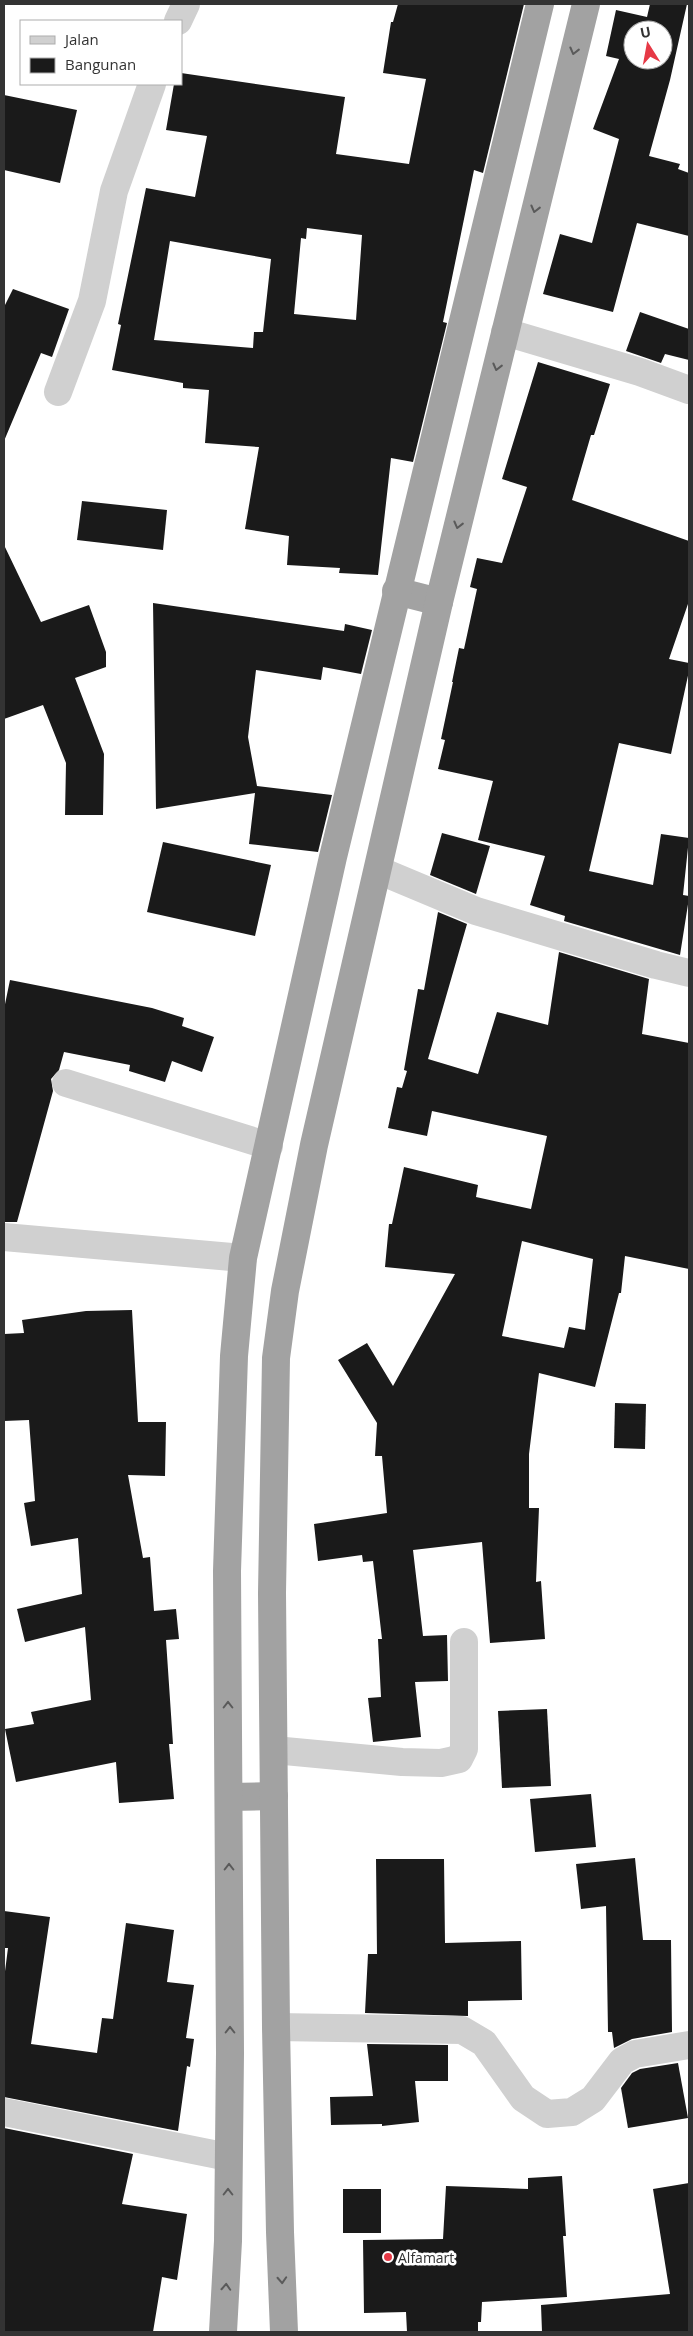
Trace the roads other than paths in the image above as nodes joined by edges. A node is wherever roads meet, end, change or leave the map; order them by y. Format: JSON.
{"nodes":[{"id":1,"x":186,"y":4,"type":"edge"},
{"id":2,"x":540,"y":4,"type":"edge"},
{"id":3,"x":586,"y":4,"type":"edge"},
{"id":4,"x":178,"y":20,"type":"edge"},
{"id":5,"x":152,"y":85,"type":"edge"},
{"id":6,"x":505,"y":332,"type":"junction"},
{"id":7,"x":689,"y":390,"type":"edge"},
{"id":8,"x":58,"y":392,"type":"dead end"},
{"id":9,"x":396,"y":592,"type":"junction"},
{"id":10,"x":439,"y":602,"type":"junction"},
{"id":11,"x":378,"y":870,"type":"junction"},
{"id":12,"x":689,"y":973,"type":"edge"},
{"id":13,"x":66,"y":1082,"type":"dead end"},
{"id":14,"x":269,"y":1146,"type":"junction"},
{"id":15,"x":4,"y":1237,"type":"edge"},
{"id":16,"x":243,"y":1258,"type":"junction"},
{"id":17,"x":464,"y":1642,"type":"dead end"},
{"id":18,"x":274,"y":1750,"type":"junction"},
{"id":19,"x":274,"y":1796,"type":"junction"},
{"id":20,"x":229,"y":1797,"type":"junction"},
{"id":21,"x":276,"y":2027,"type":"junction"},
{"id":22,"x":689,"y":2045,"type":"edge"},
{"id":23,"x":4,"y":2112,"type":"edge"},
{"id":24,"x":228,"y":2157,"type":"junction"},
{"id":25,"x":223,"y":2332,"type":"edge"},
{"id":26,"x":284,"y":2332,"type":"edge"}],
"edges":[{"from":1,"to":4,"type":"street"},
{"from":2,"to":9,"type":"highway"},
{"from":3,"to":6,"type":"highway","one_way":true},
{"from":5,"to":8,"type":"street"},
{"from":6,"to":7,"type":"street"},
{"from":6,"to":10,"type":"highway","one_way":true},
{"from":9,"to":10,"type":"highway"},
{"from":9,"to":14,"type":"highway"},
{"from":10,"to":11,"type":"highway"},
{"from":11,"to":12,"type":"street"},
{"from":11,"to":18,"type":"highway"},
{"from":13,"to":14,"type":"street"},
{"from":14,"to":16,"type":"highway"},
{"from":15,"to":16,"type":"street"},
{"from":20,"to":16,"type":"highway","one_way":true},
{"from":17,"to":18,"type":"street"},
{"from":18,"to":19,"type":"highway"},
{"from":19,"to":20,"type":"highway"},
{"from":19,"to":21,"type":"highway"},
{"from":24,"to":20,"type":"highway","one_way":true},
{"from":21,"to":22,"type":"street"},
{"from":21,"to":26,"type":"highway","one_way":true},
{"from":23,"to":24,"type":"street"},
{"from":25,"to":24,"type":"highway","one_way":true}]}
